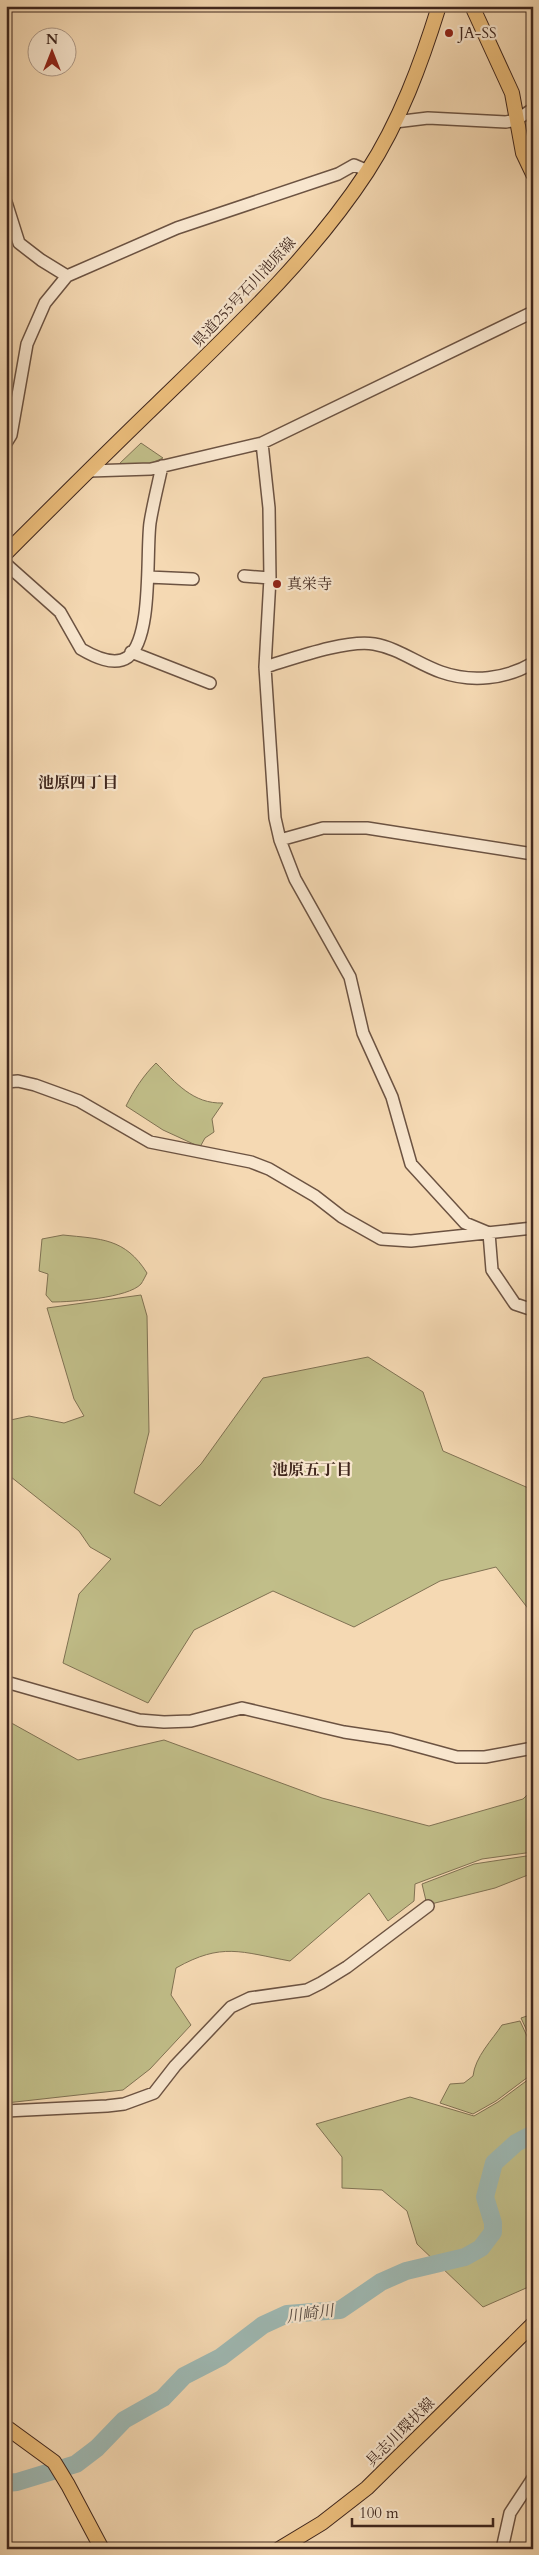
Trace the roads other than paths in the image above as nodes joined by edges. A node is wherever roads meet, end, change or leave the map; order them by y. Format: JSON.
{"nodes":[{"id":1,"x":439,"y":6,"type":"edge"},
{"id":2,"x":472,"y":6,"type":"edge"},
{"id":3,"x":533,"y":109,"type":"edge"},
{"id":4,"x":516,"y":120,"type":"junction"},
{"id":5,"x":395,"y":122,"type":"junction"},
{"id":6,"x":368,"y":171,"type":"junction"},
{"id":7,"x":533,"y":174,"type":"edge"},
{"id":8,"x":6,"y":202,"type":"edge"},
{"id":9,"x":68,"y":276,"type":"junction"},
{"id":10,"x":533,"y":312,"type":"edge"},
{"id":11,"x":6,"y":443,"type":"edge"},
{"id":12,"x":262,"y":444,"type":"junction"},
{"id":13,"x":162,"y":466,"type":"junction"},
{"id":14,"x":89,"y":471,"type":"junction"},
{"id":15,"x":6,"y":553,"type":"edge"},
{"id":16,"x":6,"y":564,"type":"edge"},
{"id":17,"x":244,"y":576,"type":"dead end"},
{"id":18,"x":148,"y":577,"type":"junction"},
{"id":19,"x":270,"y":578,"type":"junction"},
{"id":20,"x":194,"y":579,"type":"dead end"},
{"id":21,"x":132,"y":652,"type":"junction"},
{"id":22,"x":533,"y":663,"type":"edge"},
{"id":23,"x":265,"y":667,"type":"junction"},
{"id":24,"x":210,"y":683,"type":"dead end"},
{"id":25,"x":280,"y":840,"type":"junction"},
{"id":26,"x":533,"y":854,"type":"edge"},
{"id":27,"x":6,"y":1082,"type":"edge"},
{"id":28,"x":533,"y":1228,"type":"edge"},
{"id":29,"x":489,"y":1232,"type":"junction"},
{"id":30,"x":533,"y":1310,"type":"edge"},
{"id":31,"x":6,"y":1682,"type":"edge"},
{"id":32,"x":533,"y":1748,"type":"edge"},
{"id":33,"x":428,"y":1906,"type":"dead end"},
{"id":34,"x":6,"y":2111,"type":"edge"},
{"id":35,"x":533,"y":2324,"type":"edge"},
{"id":36,"x":6,"y":2427,"type":"edge"},
{"id":37,"x":533,"y":2478,"type":"edge"},
{"id":38,"x":102,"y":2549,"type":"edge"},
{"id":39,"x":279,"y":2549,"type":"edge"},
{"id":40,"x":502,"y":2549,"type":"edge"}],
"edges":[{"from":1,"to":5,"type":"main road","name":"県道255号石川池原線"},
{"from":2,"to":4,"type":"main road"},
{"from":3,"to":4,"type":"street"},
{"from":4,"to":5,"type":"street"},
{"from":4,"to":7,"type":"main road"},
{"from":5,"to":6,"type":"main road","name":"県道255号石川池原線"},
{"from":6,"to":9,"type":"street"},
{"from":6,"to":14,"type":"main road","name":"県道255号石川池原線"},
{"from":8,"to":9,"type":"street"},
{"from":9,"to":11,"type":"street"},
{"from":10,"to":12,"type":"street"},
{"from":12,"to":13,"type":"street"},
{"from":12,"to":19,"type":"street"},
{"from":13,"to":14,"type":"street"},
{"from":13,"to":18,"type":"street"},
{"from":14,"to":15,"type":"main road","name":"県道255号石川池原線"},
{"from":16,"to":21,"type":"street"},
{"from":17,"to":19,"type":"street"},
{"from":18,"to":20,"type":"street"},
{"from":18,"to":21,"type":"street"},
{"from":19,"to":23,"type":"street"},
{"from":21,"to":24,"type":"street"},
{"from":22,"to":23,"type":"street"},
{"from":23,"to":25,"type":"street"},
{"from":25,"to":26,"type":"street"},
{"from":25,"to":29,"type":"street"},
{"from":27,"to":29,"type":"street"},
{"from":28,"to":29,"type":"street"},
{"from":29,"to":30,"type":"street"},
{"from":31,"to":32,"type":"street"},
{"from":33,"to":34,"type":"street"},
{"from":35,"to":39,"type":"main road","name":"具志川環状線"},
{"from":36,"to":38,"type":"main road"},
{"from":37,"to":40,"type":"street"}]}
